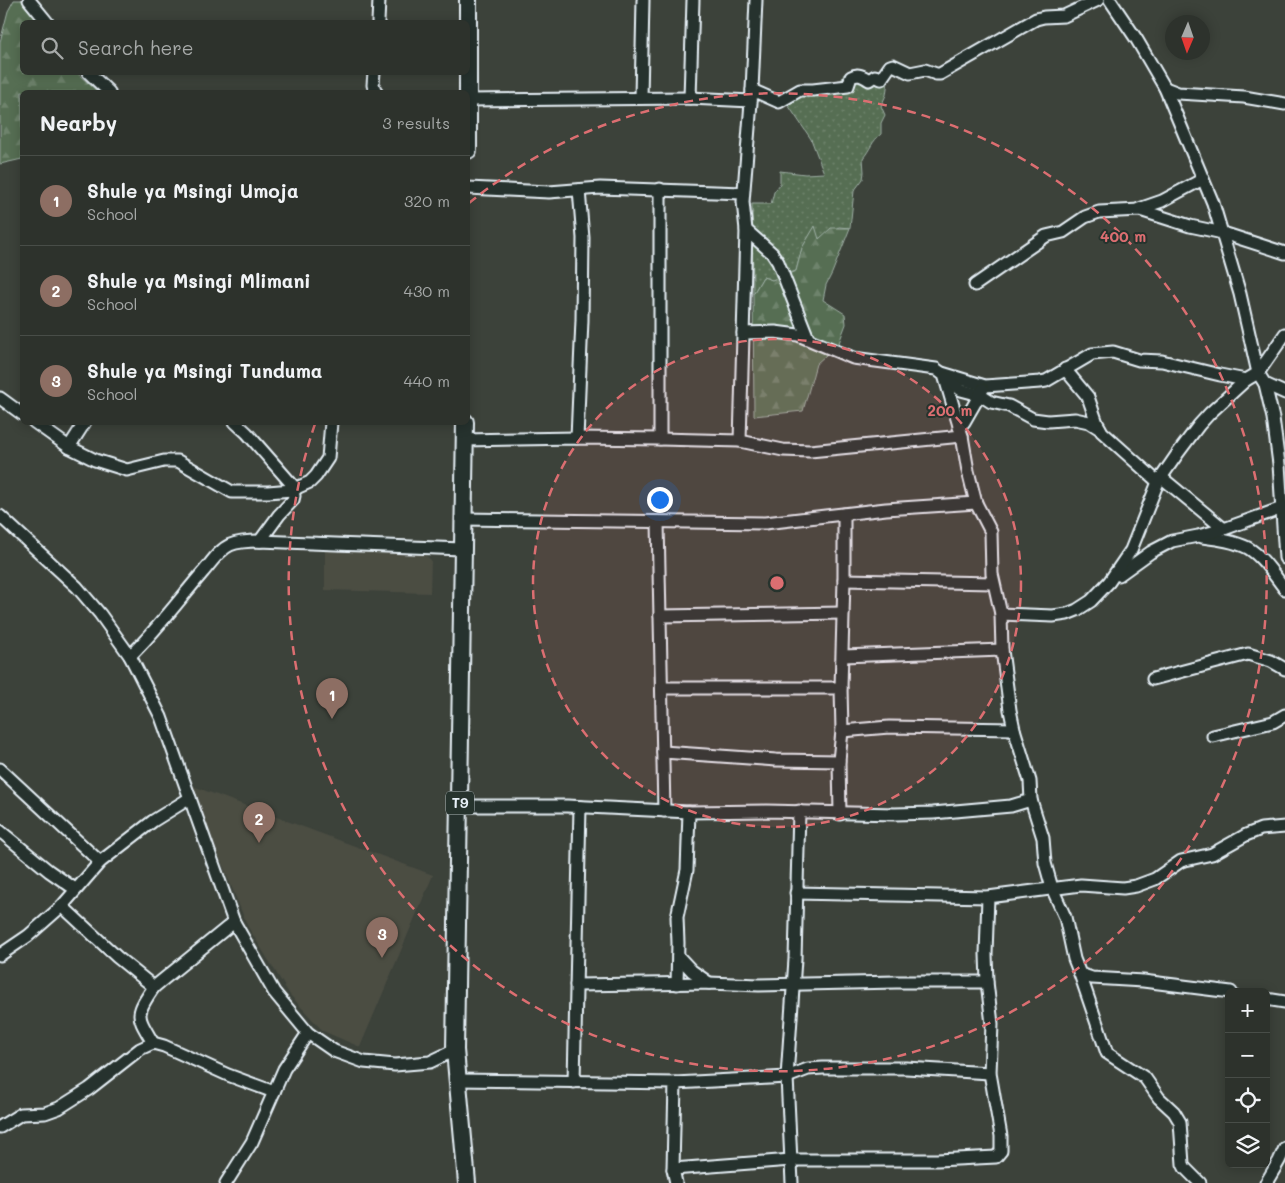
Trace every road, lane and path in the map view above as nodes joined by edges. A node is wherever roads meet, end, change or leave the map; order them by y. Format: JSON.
{"nodes":[{"id":1,"x":29,"y":0,"type":"edge"},
{"id":2,"x":379,"y":0,"type":"edge"},
{"id":3,"x":468,"y":0,"type":"edge"},
{"id":4,"x":643,"y":0,"type":"edge"},
{"id":5,"x":693,"y":0,"type":"edge"},
{"id":6,"x":756,"y":0,"type":"edge"},
{"id":7,"x":1098,"y":0,"type":"edge"},
{"id":8,"x":1110,"y":0,"type":"edge"},
{"id":9,"x":45,"y":20,"type":"edge"},
{"id":10,"x":378,"y":20,"type":"edge"},
{"id":11,"x":468,"y":20,"type":"edge"},
{"id":12,"x":91,"y":75,"type":"edge"},
{"id":13,"x":374,"y":75,"type":"edge"},
{"id":14,"x":468,"y":75,"type":"edge"},
{"id":15,"x":1164,"y":88,"type":"junction"},
{"id":16,"x":107,"y":90,"type":"edge"},
{"id":17,"x":375,"y":90,"type":"edge"},
{"id":18,"x":468,"y":90,"type":"edge"},
{"id":19,"x":751,"y":96,"type":"junction"},
{"id":20,"x":641,"y":98,"type":"junction"},
{"id":21,"x":690,"y":98,"type":"junction"},
{"id":22,"x":470,"y":100,"type":"edge"},
{"id":23,"x":1285,"y":104,"type":"edge"},
{"id":24,"x":1203,"y":179,"type":"junction"},
{"id":25,"x":470,"y":188,"type":"edge"},
{"id":26,"x":660,"y":189,"type":"junction"},
{"id":27,"x":579,"y":190,"type":"junction"},
{"id":28,"x":743,"y":193,"type":"junction"},
{"id":29,"x":1138,"y":209,"type":"junction"},
{"id":30,"x":746,"y":230,"type":"junction"},
{"id":31,"x":1223,"y":233,"type":"junction"},
{"id":32,"x":1285,"y":253,"type":"edge"},
{"id":33,"x":976,"y":285,"type":"dead end"},
{"id":34,"x":742,"y":333,"type":"junction"},
{"id":35,"x":1285,"y":334,"type":"edge"},
{"id":36,"x":808,"y":338,"type":"junction"},
{"id":37,"x":1065,"y":369,"type":"junction"},
{"id":38,"x":1258,"y":373,"type":"junction"},
{"id":39,"x":943,"y":375,"type":"junction"},
{"id":40,"x":1246,"y":380,"type":"junction"},
{"id":41,"x":1265,"y":384,"type":"junction"},
{"id":42,"x":982,"y":390,"type":"junction"},
{"id":43,"x":1285,"y":393,"type":"edge"},
{"id":44,"x":0,"y":398,"type":"edge"},
{"id":45,"x":1270,"y":405,"type":"junction"},
{"id":46,"x":20,"y":413,"type":"edge"},
{"id":47,"x":38,"y":425,"type":"edge"},
{"id":48,"x":84,"y":425,"type":"edge"},
{"id":49,"x":238,"y":425,"type":"edge"},
{"id":50,"x":331,"y":425,"type":"edge"},
{"id":51,"x":465,"y":425,"type":"edge"},
{"id":52,"x":1100,"y":429,"type":"junction"},
{"id":53,"x":960,"y":432,"type":"junction"},
{"id":54,"x":576,"y":438,"type":"junction"},
{"id":55,"x":660,"y":439,"type":"junction"},
{"id":56,"x":464,"y":440,"type":"junction"},
{"id":57,"x":740,"y":442,"type":"junction"},
{"id":58,"x":69,"y":447,"type":"junction"},
{"id":59,"x":1159,"y":480,"type":"junction"},
{"id":60,"x":294,"y":490,"type":"junction"},
{"id":61,"x":976,"y":503,"type":"junction"},
{"id":62,"x":1283,"y":503,"type":"edge"},
{"id":63,"x":844,"y":514,"type":"junction"},
{"id":64,"x":0,"y":516,"type":"edge"},
{"id":65,"x":462,"y":519,"type":"junction"},
{"id":66,"x":658,"y":522,"type":"junction"},
{"id":67,"x":1224,"y":529,"type":"junction"},
{"id":68,"x":1198,"y":536,"type":"junction"},
{"id":69,"x":260,"y":541,"type":"junction"},
{"id":70,"x":462,"y":549,"type":"junction"},
{"id":71,"x":1285,"y":558,"type":"edge"},
{"id":72,"x":844,"y":580,"type":"junction"},
{"id":73,"x":1109,"y":582,"type":"junction"},
{"id":74,"x":994,"y":583,"type":"junction"},
{"id":75,"x":1285,"y":589,"type":"edge"},
{"id":76,"x":843,"y":613,"type":"junction"},
{"id":77,"x":1001,"y":614,"type":"junction"},
{"id":78,"x":660,"y":616,"type":"junction"},
{"id":79,"x":1002,"y":650,"type":"junction"},
{"id":80,"x":130,"y":656,"type":"junction"},
{"id":81,"x":842,"y":656,"type":"junction"},
{"id":82,"x":1285,"y":669,"type":"edge"},
{"id":83,"x":1153,"y":680,"type":"dead end"},
{"id":84,"x":662,"y":688,"type":"junction"},
{"id":85,"x":841,"y":688,"type":"junction"},
{"id":86,"x":1285,"y":715,"type":"edge"},
{"id":87,"x":1014,"y":729,"type":"junction"},
{"id":88,"x":842,"y":731,"type":"junction"},
{"id":89,"x":1213,"y":736,"type":"dead end"},
{"id":90,"x":663,"y":752,"type":"junction"},
{"id":91,"x":839,"y":761,"type":"junction"},
{"id":92,"x":0,"y":769,"type":"edge"},
{"id":93,"x":190,"y":798,"type":"junction"},
{"id":94,"x":1031,"y":800,"type":"junction"},
{"id":95,"x":460,"y":806,"type":"junction"},
{"id":96,"x":580,"y":807,"type":"junction"},
{"id":97,"x":664,"y":811,"type":"junction"},
{"id":98,"x":689,"y":812,"type":"junction"},
{"id":99,"x":799,"y":812,"type":"junction"},
{"id":100,"x":840,"y":814,"type":"junction"},
{"id":101,"x":1285,"y":827,"type":"edge"},
{"id":102,"x":0,"y":831,"type":"edge"},
{"id":103,"x":100,"y":862,"type":"junction"},
{"id":104,"x":1052,"y":888,"type":"junction"},
{"id":105,"x":74,"y":890,"type":"junction"},
{"id":106,"x":796,"y":893,"type":"junction"},
{"id":107,"x":988,"y":897,"type":"junction"},
{"id":108,"x":62,"y":906,"type":"junction"},
{"id":109,"x":234,"y":922,"type":"junction"},
{"id":110,"x":0,"y":955,"type":"edge"},
{"id":111,"x":678,"y":956,"type":"junction"},
{"id":112,"x":1080,"y":974,"type":"junction"},
{"id":113,"x":987,"y":982,"type":"junction"},
{"id":114,"x":709,"y":983,"type":"junction"},
{"id":115,"x":677,"y":984,"type":"junction"},
{"id":116,"x":794,"y":984,"type":"junction"},
{"id":117,"x":576,"y":985,"type":"junction"},
{"id":118,"x":154,"y":987,"type":"junction"},
{"id":119,"x":1225,"y":991,"type":"edge"},
{"id":120,"x":1270,"y":1000,"type":"edge"},
{"id":121,"x":1285,"y":1002,"type":"edge"},
{"id":122,"x":308,"y":1033,"type":"junction"},
{"id":123,"x":153,"y":1044,"type":"junction"},
{"id":124,"x":455,"y":1050,"type":"junction"},
{"id":125,"x":990,"y":1073,"type":"junction"},
{"id":126,"x":787,"y":1077,"type":"junction"},
{"id":127,"x":458,"y":1080,"type":"junction"},
{"id":128,"x":574,"y":1082,"type":"junction"},
{"id":129,"x":675,"y":1083,"type":"junction"},
{"id":130,"x":274,"y":1092,"type":"junction"},
{"id":131,"x":0,"y":1127,"type":"edge"},
{"id":132,"x":1285,"y":1148,"type":"edge"},
{"id":133,"x":791,"y":1160,"type":"junction"},
{"id":134,"x":673,"y":1169,"type":"junction"},
{"id":135,"x":226,"y":1183,"type":"edge"},
{"id":136,"x":468,"y":1183,"type":"edge"},
{"id":137,"x":676,"y":1183,"type":"edge"},
{"id":138,"x":792,"y":1183,"type":"edge"},
{"id":139,"x":1200,"y":1183,"type":"edge"},
{"id":140,"x":1266,"y":1183,"type":"edge"}],
"edges":[{"from":1,"to":9,"type":"street"},
{"from":2,"to":10,"type":"street"},
{"from":3,"to":11,"type":"highway"},
{"from":4,"to":20,"type":"street"},
{"from":5,"to":21,"type":"street"},
{"from":6,"to":19,"type":"street"},
{"from":7,"to":19,"type":"street"},
{"from":8,"to":15,"type":"street"},
{"from":12,"to":16,"type":"street"},
{"from":13,"to":17,"type":"street"},
{"from":14,"to":18,"type":"highway"},
{"from":15,"to":23,"type":"street"},
{"from":15,"to":24,"type":"street"},
{"from":19,"to":21,"type":"street"},
{"from":19,"to":28,"type":"street"},
{"from":20,"to":21,"type":"street"},
{"from":20,"to":22,"type":"street"},
{"from":24,"to":29,"type":"street"},
{"from":24,"to":31,"type":"street"},
{"from":25,"to":27,"type":"street"},
{"from":26,"to":27,"type":"street"},
{"from":26,"to":28,"type":"street"},
{"from":26,"to":55,"type":"street"},
{"from":27,"to":54,"type":"street"},
{"from":28,"to":30,"type":"street"},
{"from":29,"to":31,"type":"street"},
{"from":29,"to":33,"type":"street"},
{"from":30,"to":34,"type":"street"},
{"from":30,"to":36,"type":"street"},
{"from":31,"to":32,"type":"street"},
{"from":31,"to":38,"type":"street"},
{"from":34,"to":36,"type":"street"},
{"from":34,"to":57,"type":"street"},
{"from":35,"to":38,"type":"street"},
{"from":36,"to":39,"type":"street"},
{"from":37,"to":40,"type":"street"},
{"from":37,"to":42,"type":"street"},
{"from":37,"to":52,"type":"street"},
{"from":38,"to":40,"type":"street"},
{"from":38,"to":41,"type":"street"},
{"from":39,"to":42,"type":"street"},
{"from":39,"to":53,"type":"street"},
{"from":40,"to":59,"type":"street"},
{"from":41,"to":43,"type":"street"},
{"from":41,"to":45,"type":"street"},
{"from":42,"to":52,"type":"street"},
{"from":42,"to":53,"type":"street"},
{"from":43,"to":45,"type":"street"},
{"from":44,"to":46,"type":"street"},
{"from":45,"to":62,"type":"street"},
{"from":47,"to":58,"type":"street"},
{"from":48,"to":58,"type":"street"},
{"from":49,"to":60,"type":"street"},
{"from":50,"to":60,"type":"street"},
{"from":51,"to":56,"type":"highway","number":"T9"},
{"from":52,"to":59,"type":"street"},
{"from":53,"to":57,"type":"street"},
{"from":53,"to":61,"type":"street"},
{"from":54,"to":55,"type":"street"},
{"from":54,"to":56,"type":"street"},
{"from":55,"to":57,"type":"street"},
{"from":56,"to":65,"type":"highway","number":"T9"},
{"from":58,"to":60,"type":"street"},
{"from":59,"to":67,"type":"street"},
{"from":59,"to":73,"type":"street"},
{"from":60,"to":69,"type":"street"},
{"from":61,"to":63,"type":"street"},
{"from":61,"to":74,"type":"street"},
{"from":62,"to":67,"type":"street"},
{"from":62,"to":71,"type":"street"},
{"from":63,"to":66,"type":"street"},
{"from":63,"to":72,"type":"street"},
{"from":64,"to":80,"type":"street"},
{"from":65,"to":66,"type":"street"},
{"from":65,"to":70,"type":"highway","number":"T9"},
{"from":66,"to":78,"type":"street"},
{"from":67,"to":68,"type":"street"},
{"from":68,"to":73,"type":"street"},
{"from":68,"to":75,"type":"street"},
{"from":69,"to":70,"type":"street"},
{"from":69,"to":80,"type":"street"},
{"from":70,"to":95,"type":"highway","number":"T9"},
{"from":72,"to":74,"type":"street"},
{"from":72,"to":76,"type":"street"},
{"from":73,"to":77,"type":"street"},
{"from":74,"to":77,"type":"street"},
{"from":76,"to":78,"type":"street"},
{"from":76,"to":81,"type":"street"},
{"from":77,"to":79,"type":"street"},
{"from":78,"to":84,"type":"street"},
{"from":79,"to":81,"type":"street"},
{"from":79,"to":87,"type":"street"},
{"from":80,"to":93,"type":"street"},
{"from":81,"to":85,"type":"street"},
{"from":82,"to":83,"type":"street"},
{"from":84,"to":85,"type":"street"},
{"from":84,"to":90,"type":"street"},
{"from":85,"to":88,"type":"street"},
{"from":86,"to":89,"type":"street"},
{"from":87,"to":88,"type":"street"},
{"from":87,"to":94,"type":"street"},
{"from":88,"to":91,"type":"street"},
{"from":90,"to":91,"type":"street"},
{"from":90,"to":97,"type":"street"},
{"from":91,"to":100,"type":"street"},
{"from":92,"to":103,"type":"street"},
{"from":93,"to":103,"type":"street"},
{"from":93,"to":109,"type":"street"},
{"from":94,"to":100,"type":"street"},
{"from":94,"to":104,"type":"street"},
{"from":95,"to":96,"type":"street"},
{"from":95,"to":124,"type":"highway","number":"T9"},
{"from":96,"to":97,"type":"street"},
{"from":96,"to":117,"type":"street"},
{"from":97,"to":98,"type":"street"},
{"from":98,"to":99,"type":"street"},
{"from":98,"to":111,"type":"street"},
{"from":99,"to":100,"type":"street"},
{"from":99,"to":106,"type":"street"},
{"from":101,"to":104,"type":"street"},
{"from":102,"to":105,"type":"street"},
{"from":103,"to":105,"type":"street"},
{"from":104,"to":107,"type":"street"},
{"from":104,"to":112,"type":"street"},
{"from":105,"to":108,"type":"street"},
{"from":106,"to":107,"type":"street"},
{"from":106,"to":116,"type":"street"},
{"from":107,"to":113,"type":"street"},
{"from":108,"to":110,"type":"street"},
{"from":108,"to":118,"type":"street"},
{"from":109,"to":118,"type":"street"},
{"from":109,"to":122,"type":"street"},
{"from":111,"to":114,"type":"street"},
{"from":111,"to":115,"type":"street"},
{"from":112,"to":119,"type":"street"},
{"from":112,"to":139,"type":"street"},
{"from":113,"to":116,"type":"street"},
{"from":113,"to":125,"type":"street"},
{"from":114,"to":115,"type":"street"},
{"from":114,"to":116,"type":"street"},
{"from":115,"to":117,"type":"street"},
{"from":116,"to":126,"type":"street"},
{"from":117,"to":128,"type":"street"},
{"from":118,"to":123,"type":"street"},
{"from":120,"to":121,"type":"street"},
{"from":122,"to":124,"type":"street"},
{"from":122,"to":130,"type":"street"},
{"from":123,"to":130,"type":"street"},
{"from":123,"to":131,"type":"street"},
{"from":124,"to":127,"type":"highway","number":"T9"},
{"from":125,"to":126,"type":"street"},
{"from":125,"to":133,"type":"street"},
{"from":126,"to":129,"type":"street"},
{"from":126,"to":133,"type":"street"},
{"from":127,"to":128,"type":"street"},
{"from":127,"to":136,"type":"highway","number":"T9"},
{"from":128,"to":129,"type":"street"},
{"from":129,"to":134,"type":"street"},
{"from":130,"to":135,"type":"street"},
{"from":132,"to":140,"type":"street"},
{"from":133,"to":134,"type":"street"},
{"from":133,"to":138,"type":"street"},
{"from":134,"to":137,"type":"street"}]}
